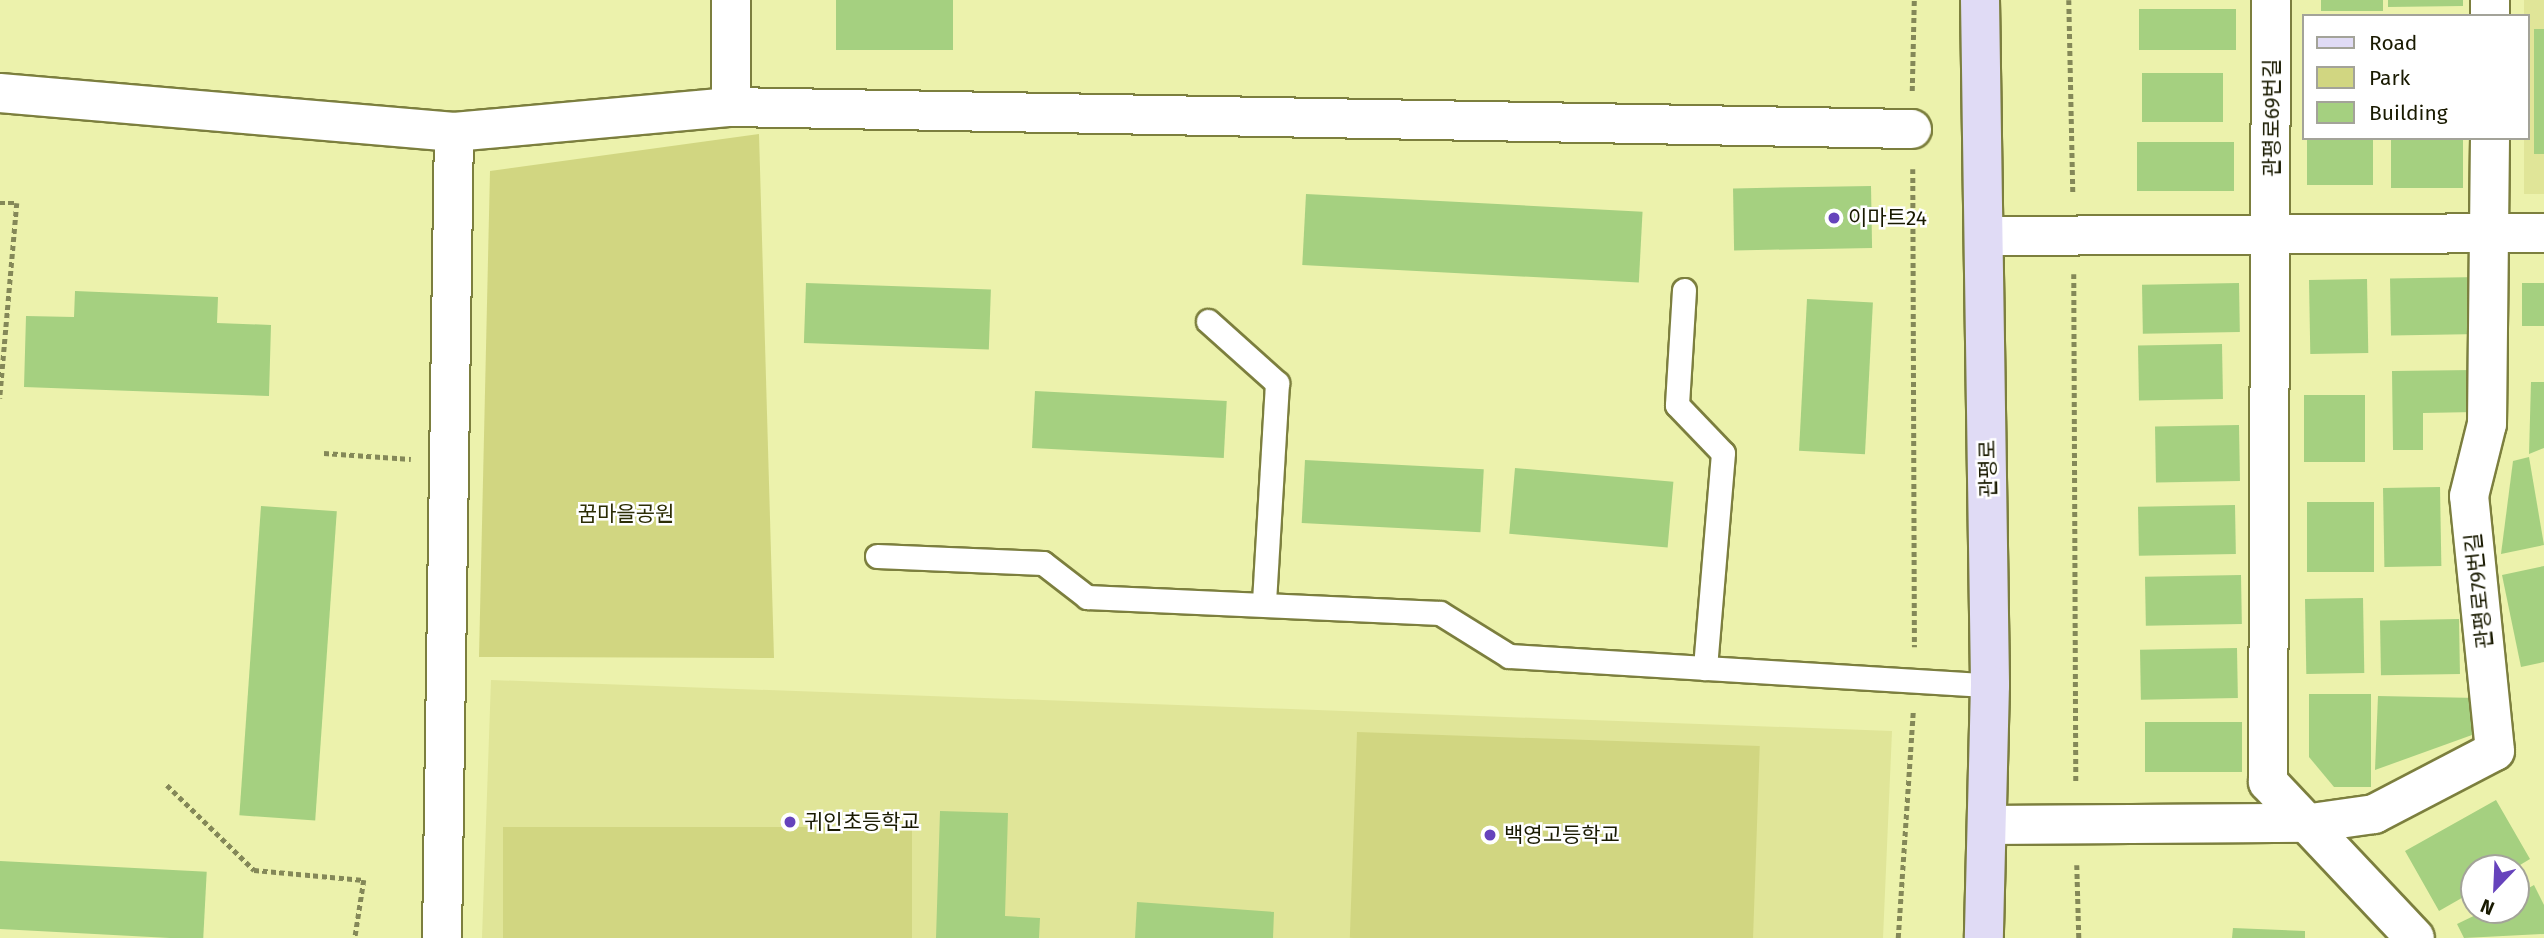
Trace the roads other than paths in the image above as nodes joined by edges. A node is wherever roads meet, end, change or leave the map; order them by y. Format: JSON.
{"nodes":[{"id":1,"x":731,"y":0,"type":"edge"},
{"id":2,"x":1980,"y":0,"type":"edge"},
{"id":3,"x":2271,"y":0,"type":"edge"},
{"id":4,"x":0,"y":93,"type":"edge"},
{"id":5,"x":731,"y":107,"type":"junction"},
{"id":6,"x":1912,"y":129,"type":"road end"},
{"id":7,"x":454,"y":132,"type":"junction"},
{"id":8,"x":2490,"y":140,"type":"edge"},
{"id":9,"x":2490,"y":233,"type":"junction"},
{"id":10,"x":2544,"y":233,"type":"edge"},
{"id":11,"x":1987,"y":236,"type":"junction"},
{"id":12,"x":2272,"y":236,"type":"junction"},
{"id":13,"x":1684,"y":290,"type":"dead end"},
{"id":14,"x":1208,"y":321,"type":"dead end"},
{"id":15,"x":877,"y":555,"type":"dead end"},
{"id":16,"x":1264,"y":603,"type":"junction"},
{"id":17,"x":1706,"y":668,"type":"junction"},
{"id":18,"x":1990,"y":685,"type":"junction"},
{"id":19,"x":2311,"y":822,"type":"junction"},
{"id":20,"x":1987,"y":825,"type":"junction"},
{"id":21,"x":442,"y":938,"type":"edge"},
{"id":22,"x":1984,"y":938,"type":"edge"},
{"id":23,"x":2415,"y":938,"type":"edge"}],
"edges":[{"from":1,"to":5,"type":"street"},
{"from":2,"to":11,"type":"street","name":"관평로"},
{"from":3,"to":12,"type":"street","name":"관평로69번길"},
{"from":4,"to":7,"type":"street"},
{"from":5,"to":6,"type":"street"},
{"from":5,"to":7,"type":"street"},
{"from":7,"to":21,"type":"street"},
{"from":8,"to":9,"type":"street"},
{"from":9,"to":10,"type":"street"},
{"from":9,"to":12,"type":"street"},
{"from":9,"to":19,"type":"street","name":"관평로79번길"},
{"from":11,"to":12,"type":"street"},
{"from":11,"to":18,"type":"street","name":"관평로"},
{"from":12,"to":19,"type":"street"},
{"from":13,"to":17,"type":"lane"},
{"from":14,"to":16,"type":"lane"},
{"from":15,"to":16,"type":"lane"},
{"from":16,"to":17,"type":"lane"},
{"from":17,"to":18,"type":"lane"},
{"from":18,"to":20,"type":"street","name":"관평로"},
{"from":19,"to":20,"type":"street"},
{"from":19,"to":23,"type":"street"},
{"from":20,"to":22,"type":"street","name":"관평로"}]}
